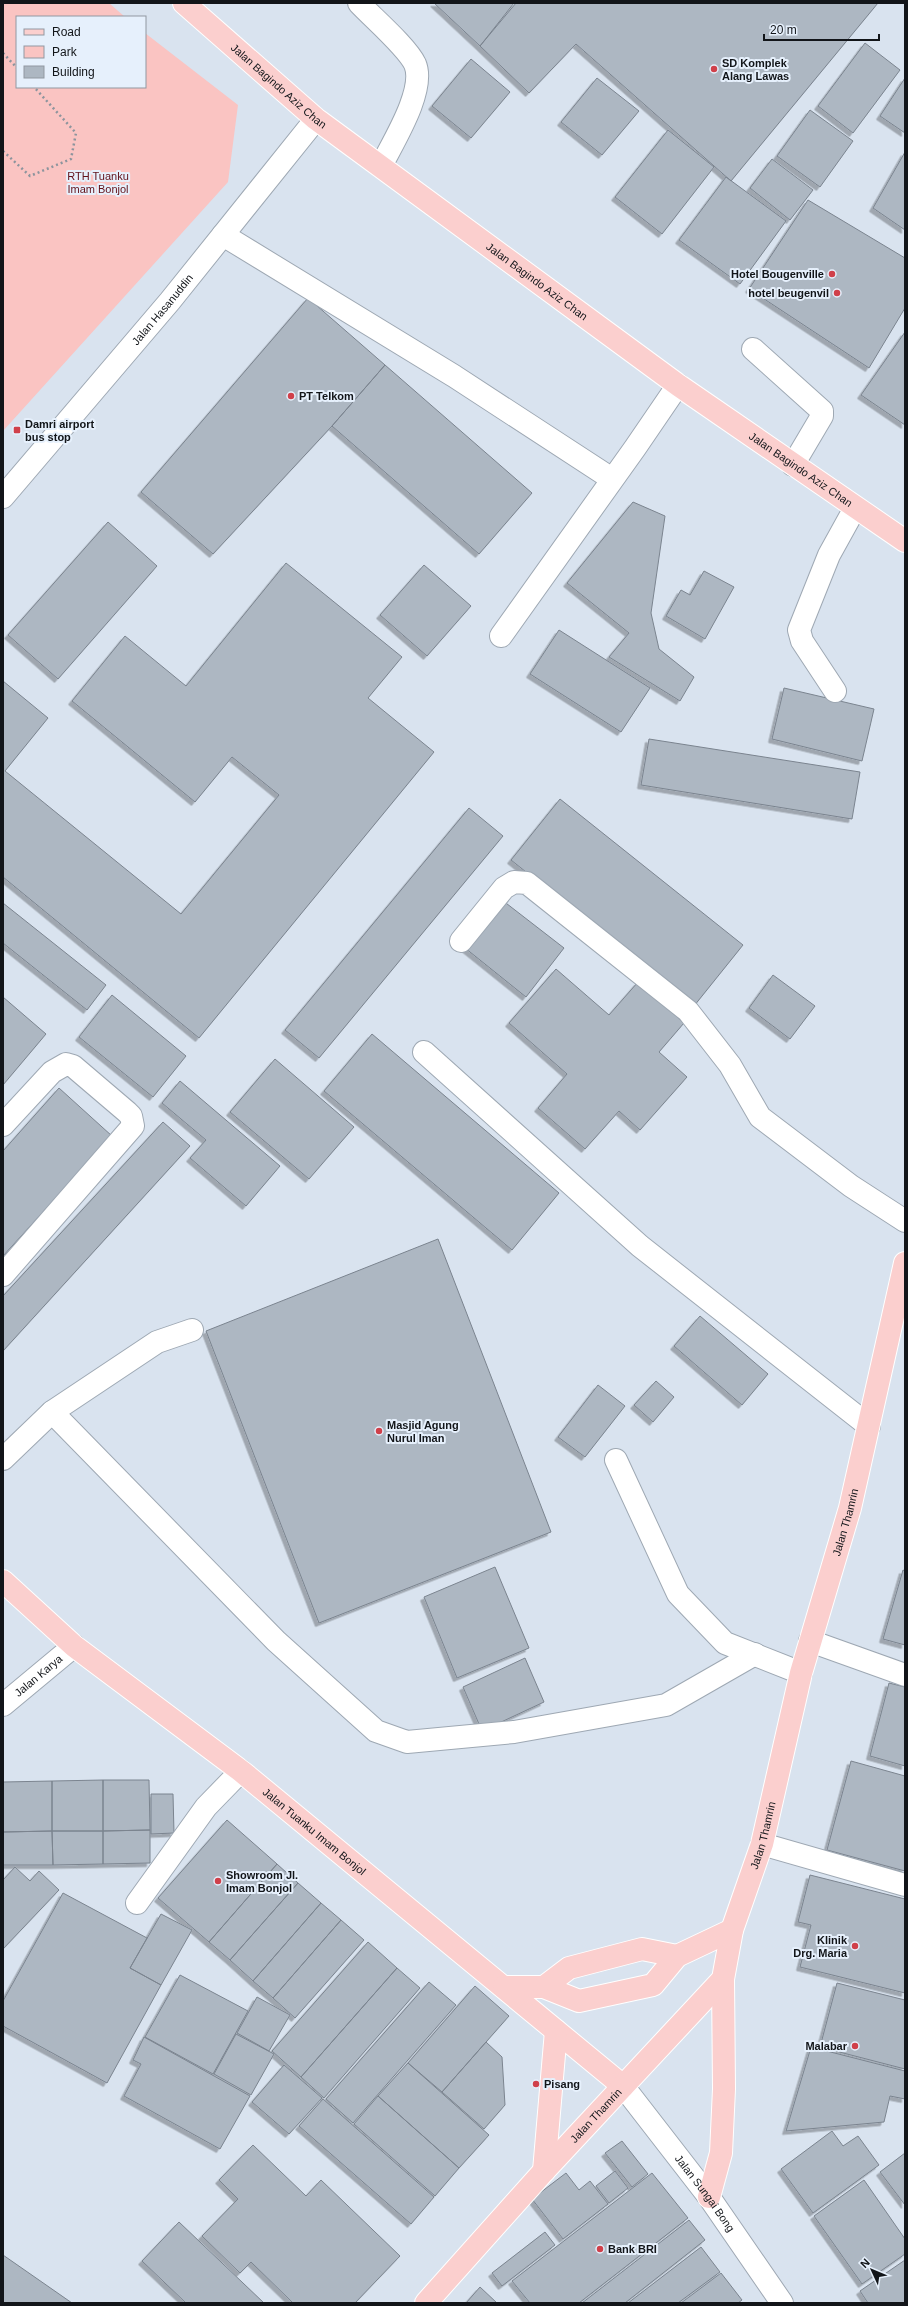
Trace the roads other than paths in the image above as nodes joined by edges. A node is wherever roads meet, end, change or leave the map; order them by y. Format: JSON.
{"nodes":[{"id":1,"x":184,"y":3,"type":"edge"},
{"id":2,"x":359,"y":3,"type":"edge"},
{"id":3,"x":316,"y":119,"type":"junction"},
{"id":4,"x":381,"y":166,"type":"junction"},
{"id":5,"x":223,"y":235,"type":"junction"},
{"id":6,"x":753,"y":349,"type":"dead end"},
{"id":7,"x":678,"y":385,"type":"junction"},
{"id":8,"x":793,"y":465,"type":"junction"},
{"id":9,"x":612,"y":479,"type":"junction"},
{"id":10,"x":3,"y":497,"type":"edge"},
{"id":11,"x":855,"y":508,"type":"junction"},
{"id":12,"x":905,"y":541,"type":"edge"},
{"id":13,"x":501,"y":636,"type":"dead end"},
{"id":14,"x":835,"y":691,"type":"dead end"},
{"id":15,"x":460,"y":940,"type":"dead end"},
{"id":16,"x":424,"y":1052,"type":"dead end"},
{"id":17,"x":3,"y":1125,"type":"edge"},
{"id":18,"x":905,"y":1221,"type":"edge"},
{"id":19,"x":905,"y":1263,"type":"edge"},
{"id":20,"x":3,"y":1275,"type":"edge"},
{"id":21,"x":192,"y":1330,"type":"dead end"},
{"id":22,"x":52,"y":1412,"type":"junction"},
{"id":23,"x":869,"y":1426,"type":"junction"},
{"id":24,"x":3,"y":1459,"type":"edge"},
{"id":25,"x":616,"y":1460,"type":"dead end"},
{"id":26,"x":3,"y":1581,"type":"edge"},
{"id":27,"x":810,"y":1641,"type":"junction"},
{"id":28,"x":74,"y":1646,"type":"junction"},
{"id":29,"x":755,"y":1654,"type":"junction"},
{"id":30,"x":801,"y":1673,"type":"junction"},
{"id":31,"x":905,"y":1676,"type":"edge"},
{"id":32,"x":3,"y":1705,"type":"edge"},
{"id":33,"x":242,"y":1771,"type":"junction"},
{"id":34,"x":762,"y":1844,"type":"junction"},
{"id":35,"x":905,"y":1885,"type":"edge"},
{"id":36,"x":137,"y":1903,"type":"dead end"},
{"id":37,"x":732,"y":1930,"type":"junction"},
{"id":38,"x":677,"y":1956,"type":"junction"},
{"id":39,"x":723,"y":1979,"type":"junction"},
{"id":40,"x":504,"y":1987,"type":"junction"},
{"id":41,"x":544,"y":1987,"type":"junction"},
{"id":42,"x":556,"y":2031,"type":"junction"},
{"id":43,"x":623,"y":2086,"type":"junction"},
{"id":44,"x":544,"y":2171,"type":"junction"},
{"id":45,"x":709,"y":2197,"type":"junction"},
{"id":46,"x":426,"y":2303,"type":"edge"},
{"id":47,"x":782,"y":2303,"type":"edge"}],
"edges":[{"from":1,"to":3,"type":"main road","name":"Jalan Bagindo Aziz Chan"},
{"from":2,"to":4,"type":"street"},
{"from":3,"to":4,"type":"main road","name":"Jalan Bagindo Aziz Chan"},
{"from":3,"to":5,"type":"street","name":"Jalan Hasanuddin"},
{"from":4,"to":7,"type":"main road","name":"Jalan Bagindo Aziz Chan"},
{"from":5,"to":9,"type":"street"},
{"from":5,"to":10,"type":"street","name":"Jalan Hasanuddin"},
{"from":6,"to":8,"type":"street"},
{"from":7,"to":8,"type":"main road","name":"Jalan Bagindo Aziz Chan"},
{"from":7,"to":9,"type":"street"},
{"from":8,"to":11,"type":"main road","name":"Jalan Bagindo Aziz Chan"},
{"from":9,"to":13,"type":"street"},
{"from":11,"to":12,"type":"main road","name":"Jalan Bagindo Aziz Chan"},
{"from":11,"to":14,"type":"street"},
{"from":15,"to":18,"type":"street"},
{"from":16,"to":23,"type":"street"},
{"from":17,"to":20,"type":"street"},
{"from":19,"to":23,"type":"main road","name":"Jalan Thamrin"},
{"from":21,"to":22,"type":"street"},
{"from":22,"to":24,"type":"street"},
{"from":22,"to":29,"type":"street"},
{"from":23,"to":27,"type":"main road","name":"Jalan Thamrin"},
{"from":25,"to":29,"type":"street"},
{"from":26,"to":28,"type":"main road","name":"Jalan Tuanku Imam Bonjol"},
{"from":27,"to":30,"type":"main road","name":"Jalan Thamrin"},
{"from":27,"to":31,"type":"street"},
{"from":28,"to":32,"type":"street","name":"Jalan Karya"},
{"from":28,"to":33,"type":"main road","name":"Jalan Tuanku Imam Bonjol"},
{"from":29,"to":30,"type":"street"},
{"from":30,"to":34,"type":"main road","name":"Jalan Thamrin"},
{"from":33,"to":36,"type":"street"},
{"from":33,"to":40,"type":"main road","name":"Jalan Tuanku Imam Bonjol"},
{"from":34,"to":35,"type":"street"},
{"from":34,"to":37,"type":"main road","name":"Jalan Thamrin"},
{"from":37,"to":38,"type":"main road"},
{"from":37,"to":39,"type":"main road","name":"Jalan Thamrin"},
{"from":38,"to":41,"type":"main road"},
{"from":38,"to":41,"type":"main road"},
{"from":39,"to":43,"type":"main road","name":"Jalan Thamrin"},
{"from":39,"to":45,"type":"main road"},
{"from":40,"to":41,"type":"main road"},
{"from":40,"to":42,"type":"main road","name":"Jalan Tuanku Imam Bonjol"},
{"from":42,"to":43,"type":"main road","name":"Jalan Tuanku Imam Bonjol"},
{"from":42,"to":44,"type":"main road"},
{"from":43,"to":44,"type":"main road","name":"Jalan Thamrin"},
{"from":43,"to":45,"type":"street","name":"Jalan Sungai Bong"},
{"from":44,"to":46,"type":"main road","name":"Jalan Thamrin"},
{"from":45,"to":47,"type":"street","name":"Jalan Sungai Bong"}]}
